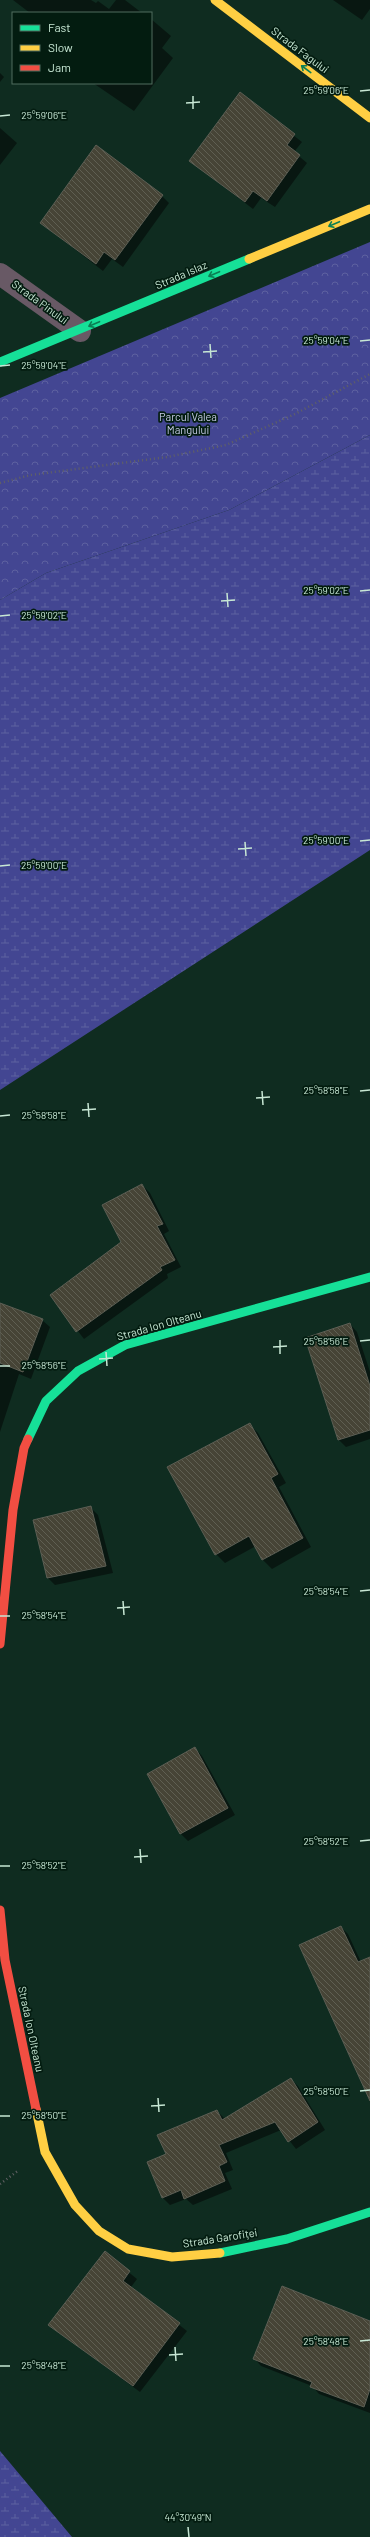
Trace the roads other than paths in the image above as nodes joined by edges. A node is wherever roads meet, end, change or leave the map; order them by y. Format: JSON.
{"nodes":[{"id":1,"x":215,"y":0,"type":"edge"},
{"id":2,"x":370,"y":118,"type":"edge"},
{"id":3,"x":370,"y":209,"type":"edge"},
{"id":4,"x":0,"y":274,"type":"edge"},
{"id":5,"x":80,"y":330,"type":"junction"},
{"id":6,"x":0,"y":362,"type":"edge"},
{"id":7,"x":370,"y":1277,"type":"edge"},
{"id":8,"x":0,"y":1644,"type":"edge"},
{"id":9,"x":0,"y":1910,"type":"edge"},
{"id":10,"x":45,"y":2152,"type":"joint"},
{"id":11,"x":370,"y":2212,"type":"edge"}],
"edges":[{"from":2,"to":1,"type":"street","name":"Strada Fagului","one_way":true},
{"from":3,"to":5,"type":"street","name":"Strada Islaz","one_way":true},
{"from":4,"to":5,"type":"street","name":"Strada Pinului"},
{"from":5,"to":6,"type":"street","name":"Strada Islaz"},
{"from":7,"to":8,"type":"street","name":"Strada Ion Olteanu"},
{"from":9,"to":10,"type":"street","name":"Strada Ion Olteanu"},
{"from":10,"to":11,"type":"street","name":"Strada Garofiței"}]}
